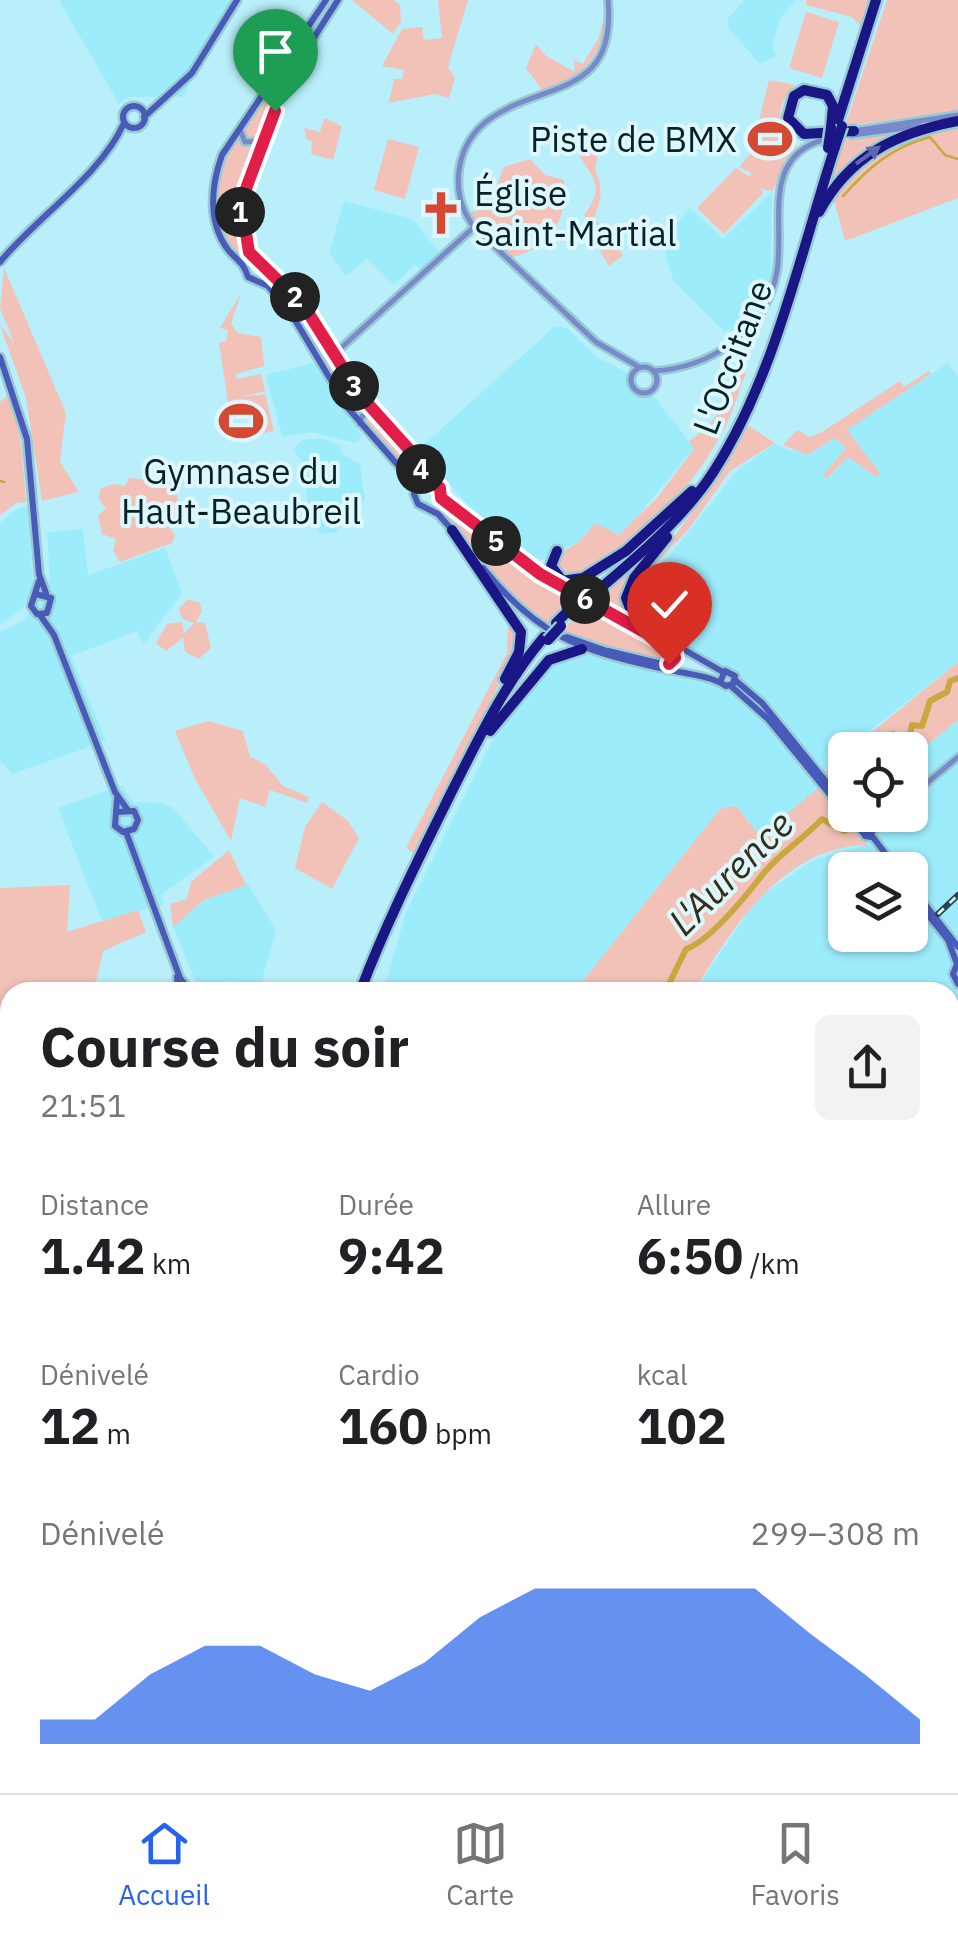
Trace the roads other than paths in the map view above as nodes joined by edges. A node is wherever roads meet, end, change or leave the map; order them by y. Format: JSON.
{"nodes":[{"id":1,"x":237,"y":0,"type":"edge"},
{"id":2,"x":326,"y":0,"type":"edge"},
{"id":3,"x":338,"y":0,"type":"edge"},
{"id":4,"x":608,"y":0,"type":"edge"},
{"id":5,"x":880,"y":0,"type":"edge"},
{"id":6,"x":294,"y":47,"type":"junction"},
{"id":7,"x":304,"y":55,"type":"junction"},
{"id":8,"x":157,"y":104,"type":"junction"},
{"id":9,"x":140,"y":108,"type":"junction"},
{"id":10,"x":144,"y":117,"type":"junction"},
{"id":11,"x":958,"y":118,"type":"edge"},
{"id":12,"x":128,"y":125,"type":"junction"},
{"id":13,"x":836,"y":126,"type":"junction"},
{"id":14,"x":240,"y":127,"type":"junction"},
{"id":15,"x":854,"y":131,"type":"junction"},
{"id":16,"x":262,"y":140,"type":"junction"},
{"id":17,"x":832,"y":148,"type":"junction"},
{"id":18,"x":474,"y":227,"type":"junction"},
{"id":19,"x":254,"y":261,"type":"junction"},
{"id":20,"x":0,"y":262,"type":"edge"},
{"id":21,"x":797,"y":264,"type":"junction"},
{"id":22,"x":246,"y":268,"type":"junction"},
{"id":23,"x":265,"y":271,"type":"junction"},
{"id":24,"x":259,"y":279,"type":"junction"},
{"id":25,"x":330,"y":347,"type":"junction"},
{"id":26,"x":341,"y":348,"type":"junction"},
{"id":27,"x":719,"y":352,"type":"junction"},
{"id":28,"x":0,"y":356,"type":"edge"},
{"id":29,"x":336,"y":358,"type":"junction"},
{"id":30,"x":636,"y":369,"type":"junction"},
{"id":31,"x":655,"y":374,"type":"junction"},
{"id":32,"x":360,"y":395,"type":"junction"},
{"id":33,"x":347,"y":407,"type":"junction"},
{"id":34,"x":374,"y":412,"type":"junction"},
{"id":35,"x":360,"y":424,"type":"junction"},
{"id":36,"x":429,"y":481,"type":"junction"},
{"id":37,"x":417,"y":487,"type":"junction"},
{"id":38,"x":696,"y":490,"type":"junction"},
{"id":39,"x":441,"y":498,"type":"junction"},
{"id":40,"x":429,"y":508,"type":"junction"},
{"id":41,"x":452,"y":530,"type":"junction"},
{"id":42,"x":557,"y":550,"type":"dead end"},
{"id":43,"x":39,"y":574,"type":"junction"},
{"id":44,"x":558,"y":581,"type":"junction"},
{"id":45,"x":36,"y":594,"type":"junction"},
{"id":46,"x":46,"y":594,"type":"junction"},
{"id":47,"x":508,"y":598,"type":"junction"},
{"id":48,"x":579,"y":601,"type":"junction"},
{"id":49,"x":50,"y":612,"type":"junction"},
{"id":50,"x":40,"y":615,"type":"junction"},
{"id":51,"x":54,"y":634,"type":"junction"},
{"id":52,"x":657,"y":634,"type":"junction"},
{"id":53,"x":582,"y":649,"type":"junction"},
{"id":54,"x":608,"y":651,"type":"junction"},
{"id":55,"x":679,"y":672,"type":"junction"},
{"id":56,"x":723,"y":672,"type":"junction"},
{"id":57,"x":720,"y":682,"type":"junction"},
{"id":58,"x":733,"y":683,"type":"junction"},
{"id":59,"x":487,"y":731,"type":"junction"},
{"id":60,"x":958,"y":759,"type":"edge"},
{"id":61,"x":828,"y":783,"type":"edge"},
{"id":62,"x":928,"y":783,"type":"edge"},
{"id":63,"x":828,"y":790,"type":"edge"},
{"id":64,"x":116,"y":792,"type":"junction"},
{"id":65,"x":126,"y":808,"type":"junction"},
{"id":66,"x":117,"y":812,"type":"junction"},
{"id":67,"x":130,"y":831,"type":"junction"},
{"id":68,"x":869,"y":833,"type":"edge"},
{"id":69,"x":883,"y":852,"type":"edge"},
{"id":70,"x":928,"y":910,"type":"edge"},
{"id":71,"x":928,"y":913,"type":"edge"},
{"id":72,"x":958,"y":947,"type":"edge"},
{"id":73,"x":174,"y":962,"type":"junction"},
{"id":74,"x":958,"y":964,"type":"edge"},
{"id":75,"x":177,"y":982,"type":"edge"},
{"id":76,"x":185,"y":982,"type":"edge"},
{"id":77,"x":368,"y":982,"type":"edge"}],
"edges":[{"from":1,"to":8,"type":"main road"},
{"from":2,"to":6,"type":"main road"},
{"from":3,"to":7,"type":"main road"},
{"from":4,"to":18,"type":"street"},
{"from":5,"to":13,"type":"highway","name":"L'Occitane"},
{"from":6,"to":7,"type":"street"},
{"from":6,"to":14,"type":"main road"},
{"from":7,"to":16,"type":"main road"},
{"from":8,"to":9,"type":"main road"},
{"from":8,"to":10,"type":"main road"},
{"from":9,"to":10,"type":"main road"},
{"from":9,"to":12,"type":"main road"},
{"from":10,"to":12,"type":"main road"},
{"from":11,"to":15,"type":"street"},
{"from":21,"to":11,"type":"highway","one_way":true},
{"from":11,"to":27,"type":"street"},
{"from":12,"to":20,"type":"main road"},
{"from":13,"to":15,"type":"highway"},
{"from":13,"to":17,"type":"highway","name":"L'Occitane","bridge":true},
{"from":14,"to":16,"type":"street"},
{"from":14,"to":22,"type":"main road"},
{"from":15,"to":27,"type":"street"},
{"from":16,"to":19,"type":"main road"},
{"from":17,"to":21,"type":"highway","name":"L'Occitane"},
{"from":17,"to":38,"type":"highway","name":"L'Occitane"},
{"from":18,"to":26,"type":"street"},
{"from":18,"to":30,"type":"street"},
{"from":19,"to":22,"type":"main road"},
{"from":19,"to":23,"type":"main road"},
{"from":21,"to":38,"type":"highway","name":"L'Occitane"},
{"from":22,"to":24,"type":"main road"},
{"from":23,"to":24,"type":"main road"},
{"from":23,"to":25,"type":"main road"},
{"from":24,"to":33,"type":"main road"},
{"from":25,"to":26,"type":"street"},
{"from":25,"to":29,"type":"main road"},
{"from":26,"to":29,"type":"street"},
{"from":27,"to":31,"type":"street"},
{"from":28,"to":43,"type":"main road"},
{"from":29,"to":32,"type":"main road"},
{"from":30,"to":31,"type":"street"},
{"from":30,"to":31,"type":"street"},
{"from":32,"to":33,"type":"street"},
{"from":32,"to":34,"type":"main road"},
{"from":33,"to":35,"type":"main road"},
{"from":34,"to":35,"type":"street"},
{"from":34,"to":36,"type":"main road"},
{"from":35,"to":37,"type":"main road"},
{"from":36,"to":37,"type":"main road"},
{"from":36,"to":39,"type":"main road"},
{"from":37,"to":40,"type":"main road"},
{"from":38,"to":44,"type":"highway"},
{"from":38,"to":48,"type":"highway","name":"L'Occitane","bridge":true},
{"from":38,"to":52,"type":"highway"},
{"from":39,"to":40,"type":"main road"},
{"from":39,"to":44,"type":"main road"},
{"from":40,"to":41,"type":"main road"},
{"from":41,"to":47,"type":"main road"},
{"from":41,"to":59,"type":"highway"},
{"from":42,"to":44,"type":"highway"},
{"from":43,"to":45,"type":"main road"},
{"from":43,"to":46,"type":"main road"},
{"from":44,"to":48,"type":"main road"},
{"from":45,"to":46,"type":"main road"},
{"from":45,"to":50,"type":"main road"},
{"from":46,"to":49,"type":"main road"},
{"from":47,"to":53,"type":"main road"},
{"from":47,"to":54,"type":"main road"},
{"from":48,"to":52,"type":"main road"},
{"from":48,"to":54,"type":"main road"},
{"from":48,"to":59,"type":"highway","name":"L'Occitane","bridge":true},
{"from":49,"to":50,"type":"main road"},
{"from":49,"to":51,"type":"main road"},
{"from":50,"to":51,"type":"main road"},
{"from":51,"to":64,"type":"main road"},
{"from":52,"to":56,"type":"main road"},
{"from":53,"to":55,"type":"main road"},
{"from":53,"to":59,"type":"highway"},
{"from":54,"to":55,"type":"main road"},
{"from":55,"to":57,"type":"main road"},
{"from":56,"to":57,"type":"main road"},
{"from":56,"to":58,"type":"main road"},
{"from":57,"to":58,"type":"main road"},
{"from":58,"to":61,"type":"main road"},
{"from":58,"to":63,"type":"main road"},
{"from":59,"to":77,"type":"highway","name":"L'Occitane"},
{"from":60,"to":62,"type":"street"},
{"from":64,"to":65,"type":"main road"},
{"from":64,"to":66,"type":"main road"},
{"from":65,"to":66,"type":"main road"},
{"from":65,"to":67,"type":"main road"},
{"from":66,"to":67,"type":"main road"},
{"from":67,"to":73,"type":"main road"},
{"from":68,"to":69,"type":"main road"},
{"from":70,"to":72,"type":"main road"},
{"from":71,"to":74,"type":"main road"},
{"from":73,"to":75,"type":"main road"},
{"from":73,"to":76,"type":"main road"}]}
